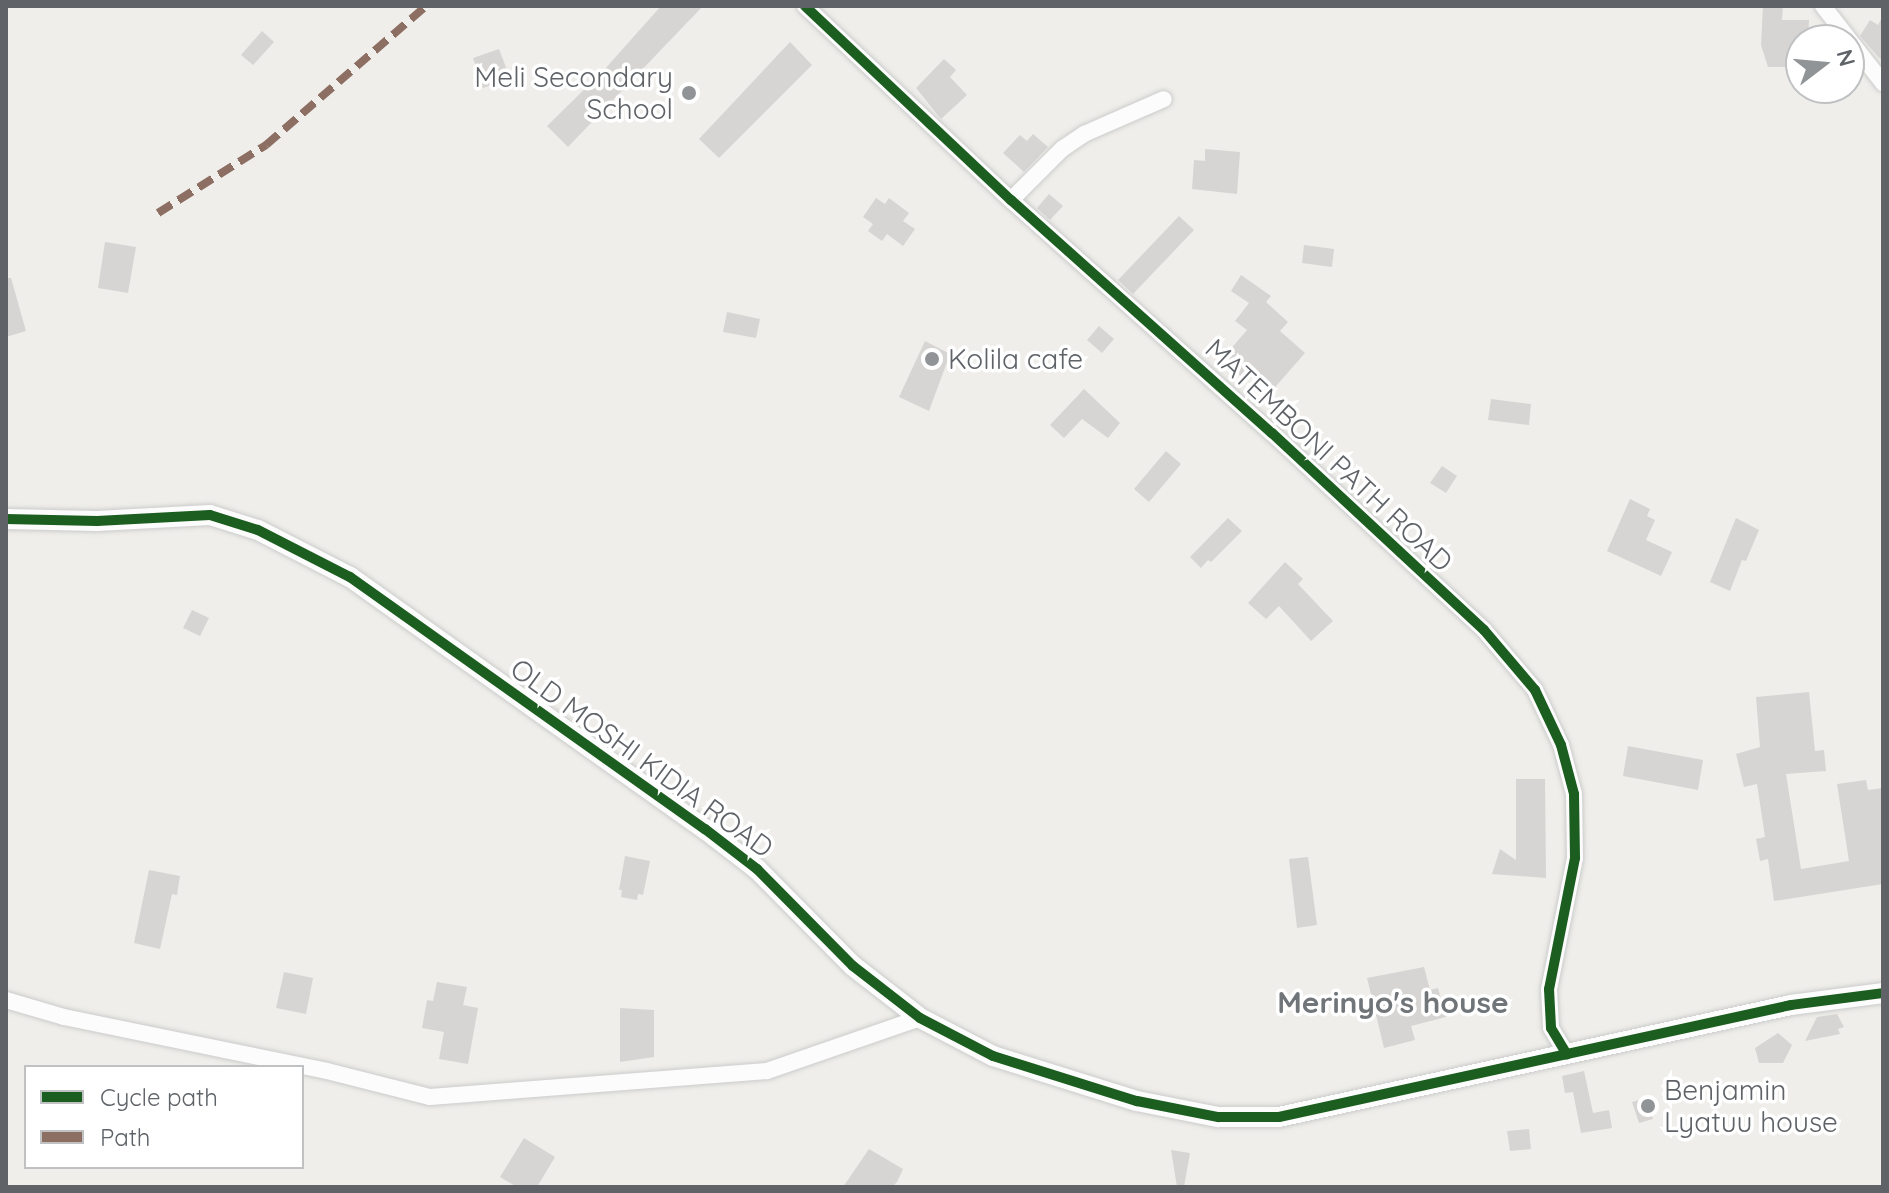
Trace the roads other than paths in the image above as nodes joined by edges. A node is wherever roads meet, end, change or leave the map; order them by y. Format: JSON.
{"nodes":[{"id":1,"x":805,"y":6,"type":"edge"},
{"id":2,"x":1823,"y":6,"type":"edge"},
{"id":3,"x":1883,"y":83,"type":"edge"},
{"id":4,"x":1164,"y":99,"type":"dead end"},
{"id":5,"x":1011,"y":200,"type":"junction"},
{"id":6,"x":6,"y":519,"type":"edge"},
{"id":7,"x":1883,"y":993,"type":"edge"},
{"id":8,"x":6,"y":1000,"type":"edge"},
{"id":9,"x":920,"y":1018,"type":"junction"},
{"id":10,"x":1567,"y":1055,"type":"junction"},
{"id":11,"x":298,"y":1065,"type":"edge"},
{"id":12,"x":304,"y":1066,"type":"edge"}],
"edges":[{"from":1,"to":5,"type":"street","name":"MATEMBONI PATH ROAD"},
{"from":2,"to":3,"type":"street"},
{"from":4,"to":5,"type":"street"},
{"from":5,"to":10,"type":"street","name":"MATEMBONI PATH ROAD"},
{"from":6,"to":9,"type":"street","name":"OLD MOSHI KIDIA ROAD"},
{"from":7,"to":10,"type":"street","name":"OLD MOSHI KIDIA ROAD"},
{"from":8,"to":11,"type":"street"},
{"from":9,"to":10,"type":"street","name":"OLD MOSHI KIDIA ROAD"},
{"from":9,"to":12,"type":"street"}]}
